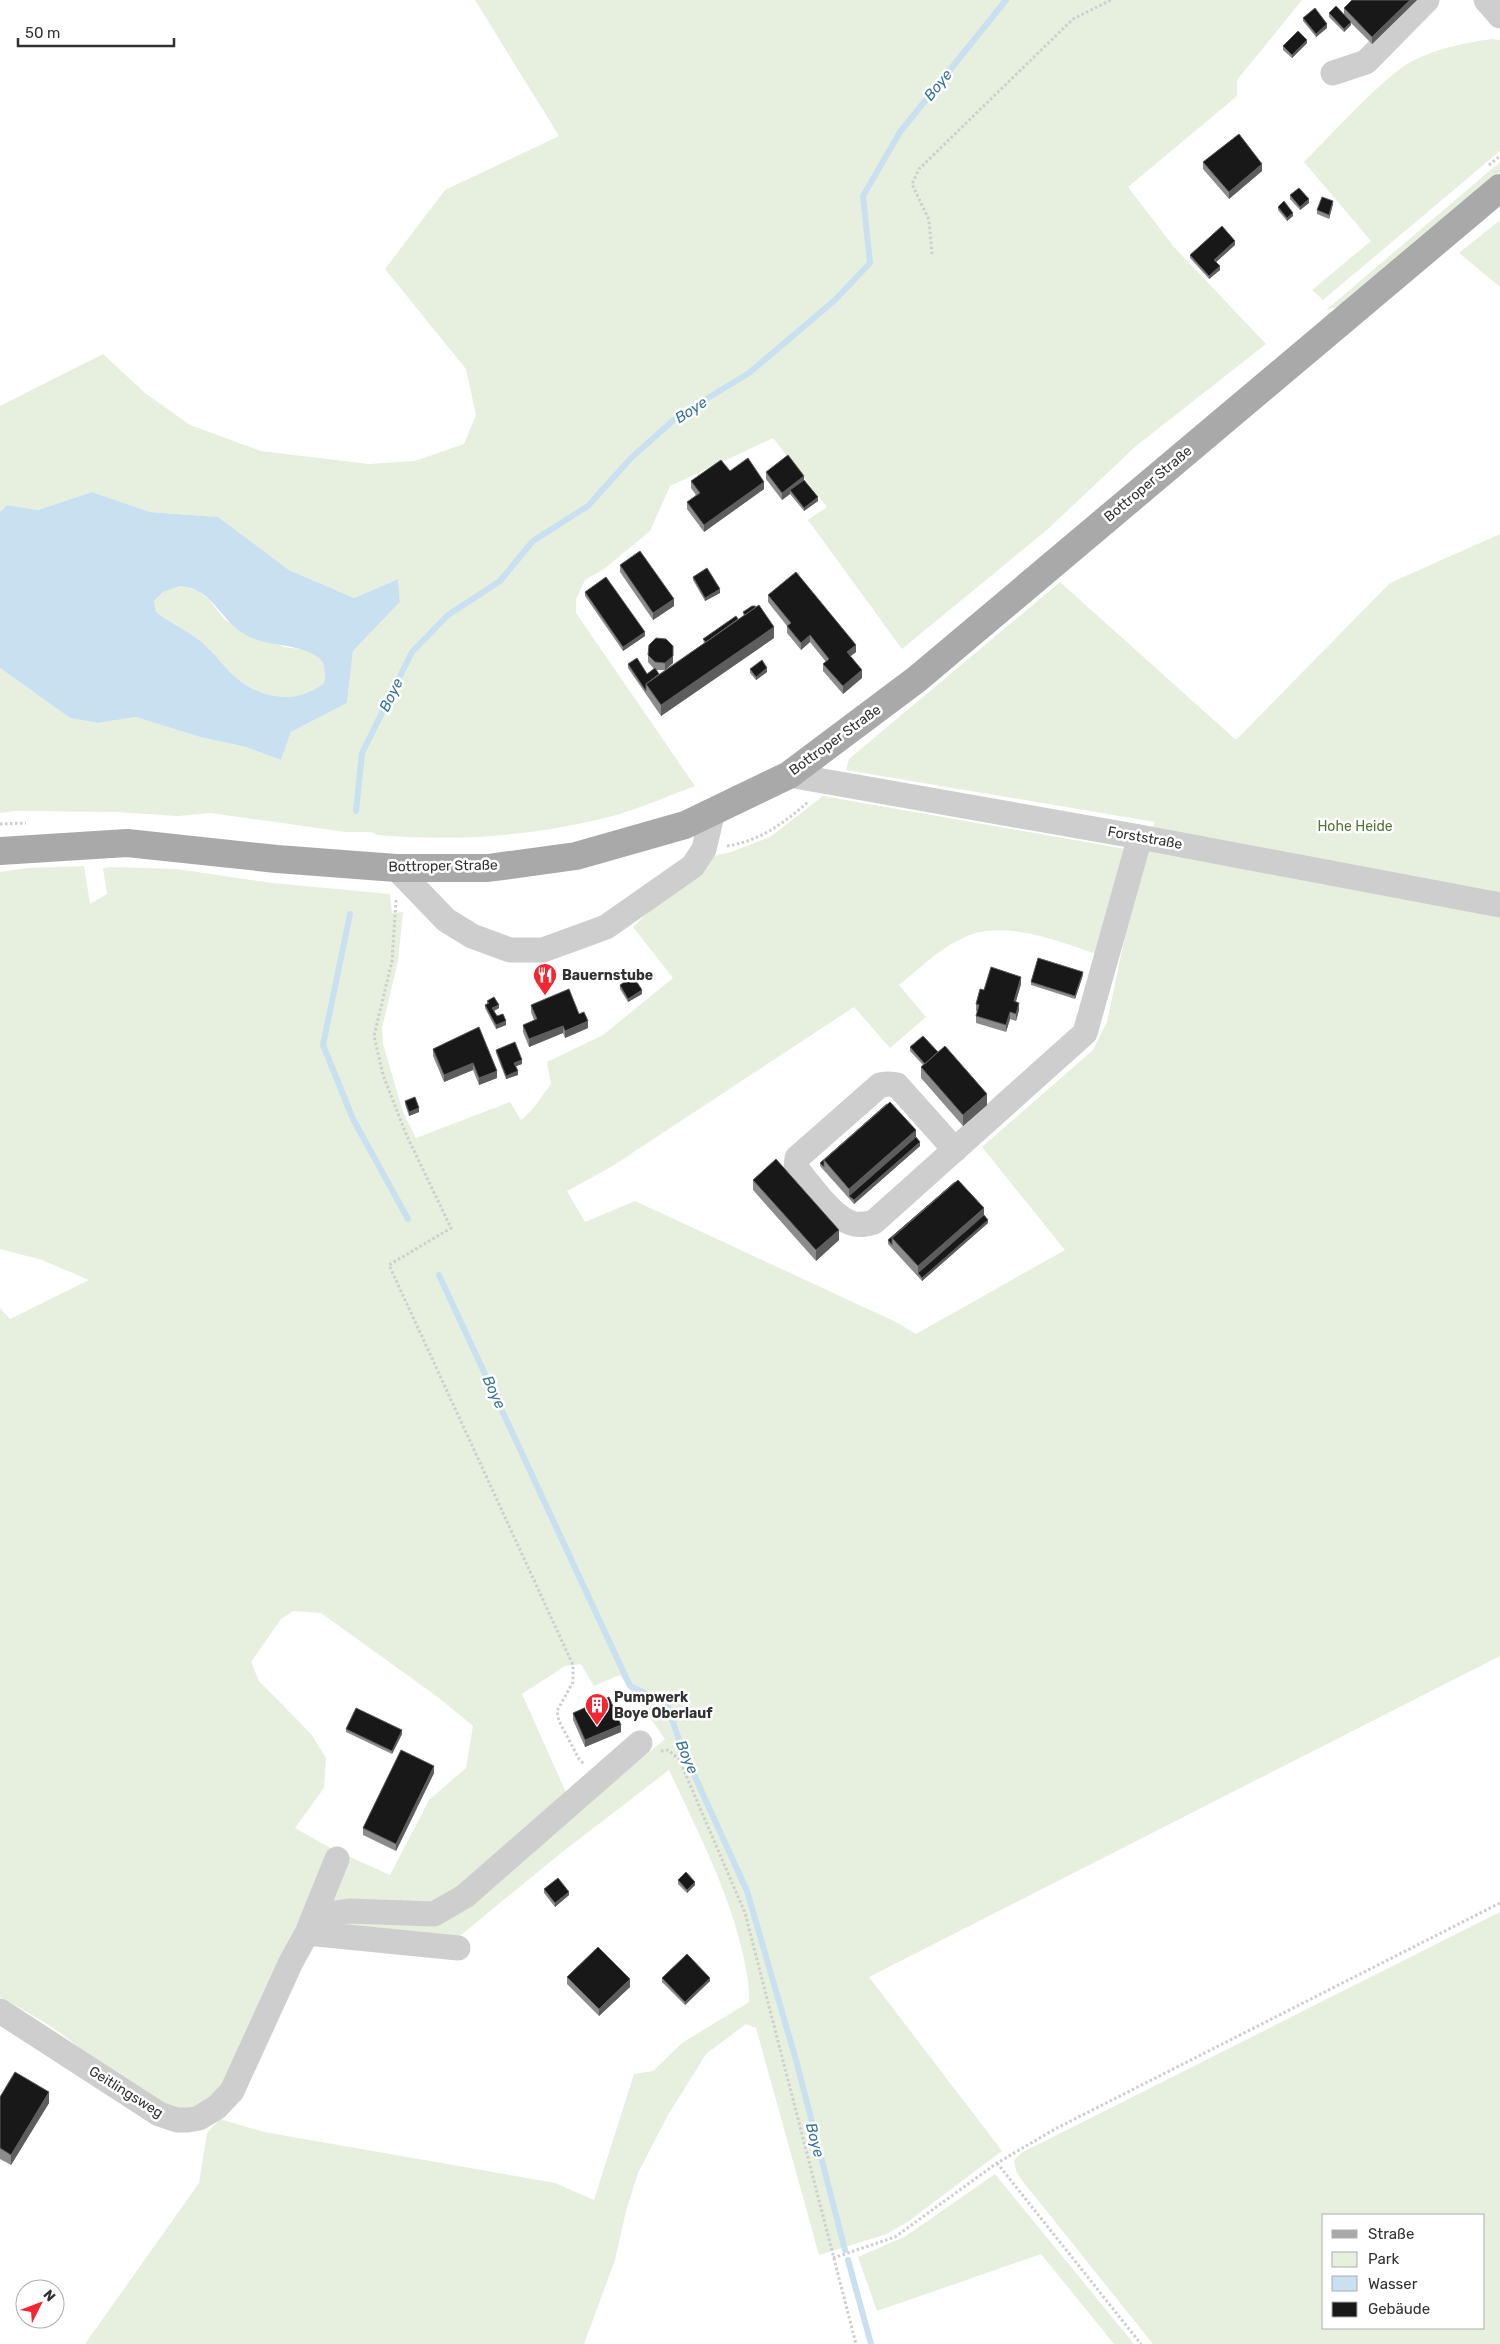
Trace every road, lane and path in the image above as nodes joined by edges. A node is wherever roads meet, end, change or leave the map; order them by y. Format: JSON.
{"nodes":[{"id":1,"x":1111,"y":0,"type":"edge"},
{"id":2,"x":1427,"y":0,"type":"edge"},
{"id":3,"x":1486,"y":0,"type":"edge"},
{"id":4,"x":1500,"y":16,"type":"edge"},
{"id":5,"x":1333,"y":74,"type":"dead end"},
{"id":6,"x":1500,"y":156,"type":"edge"},
{"id":7,"x":1492,"y":178,"type":"edge"},
{"id":8,"x":932,"y":254,"type":"dead end"},
{"id":9,"x":788,"y":775,"type":"junction"},
{"id":10,"x":713,"y":811,"type":"junction"},
{"id":11,"x":29,"y":823,"type":"dead end"},
{"id":12,"x":0,"y":824,"type":"edge"},
{"id":13,"x":1140,"y":837,"type":"junction"},
{"id":14,"x":0,"y":851,"type":"edge"},
{"id":15,"x":396,"y":868,"type":"junction"},
{"id":16,"x":396,"y":899,"type":"dead end"},
{"id":17,"x":1500,"y":905,"type":"edge"},
{"id":18,"x":955,"y":1150,"type":"junction"},
{"id":19,"x":648,"y":1748,"type":"joint"},
{"id":20,"x":598,"y":1779,"type":"junction"},
{"id":21,"x":337,"y":1859,"type":"dead end"},
{"id":22,"x":1500,"y":1903,"type":"edge"},
{"id":23,"x":311,"y":1924,"type":"junction"},
{"id":24,"x":458,"y":1948,"type":"dead end"},
{"id":25,"x":0,"y":2011,"type":"edge"},
{"id":26,"x":996,"y":2163,"type":"junction"},
{"id":27,"x":833,"y":2258,"type":"junction"},
{"id":28,"x":856,"y":2344,"type":"edge"},
{"id":29,"x":1141,"y":2344,"type":"edge"}],
"edges":[{"from":1,"to":8,"type":"path"},
{"from":2,"to":5,"type":"street"},
{"from":3,"to":4,"type":"street"},
{"from":6,"to":7,"type":"path"},
{"from":7,"to":9,"type":"main road","name":"Bottroper Straße"},
{"from":9,"to":10,"type":"main road","name":"Bottroper Straße"},
{"from":9,"to":13,"type":"street","name":"Forststraße"},
{"from":10,"to":15,"type":"main road","name":"Bottroper Straße"},
{"from":10,"to":15,"type":"street"},
{"from":11,"to":12,"type":"path"},
{"from":13,"to":17,"type":"street","name":"Forststraße"},
{"from":13,"to":18,"type":"street"},
{"from":14,"to":15,"type":"main road","name":"Bottroper Straße"},
{"from":16,"to":20,"type":"path"},
{"from":18,"to":18,"type":"street"},
{"from":19,"to":20,"type":"street"},
{"from":19,"to":27,"type":"path"},
{"from":20,"to":23,"type":"street"},
{"from":21,"to":23,"type":"street","name":"Geitlingsweg"},
{"from":22,"to":26,"type":"path"},
{"from":23,"to":24,"type":"street"},
{"from":23,"to":25,"type":"street","name":"Geitlingsweg"},
{"from":26,"to":27,"type":"path"},
{"from":26,"to":29,"type":"path"},
{"from":27,"to":28,"type":"path"}]}
